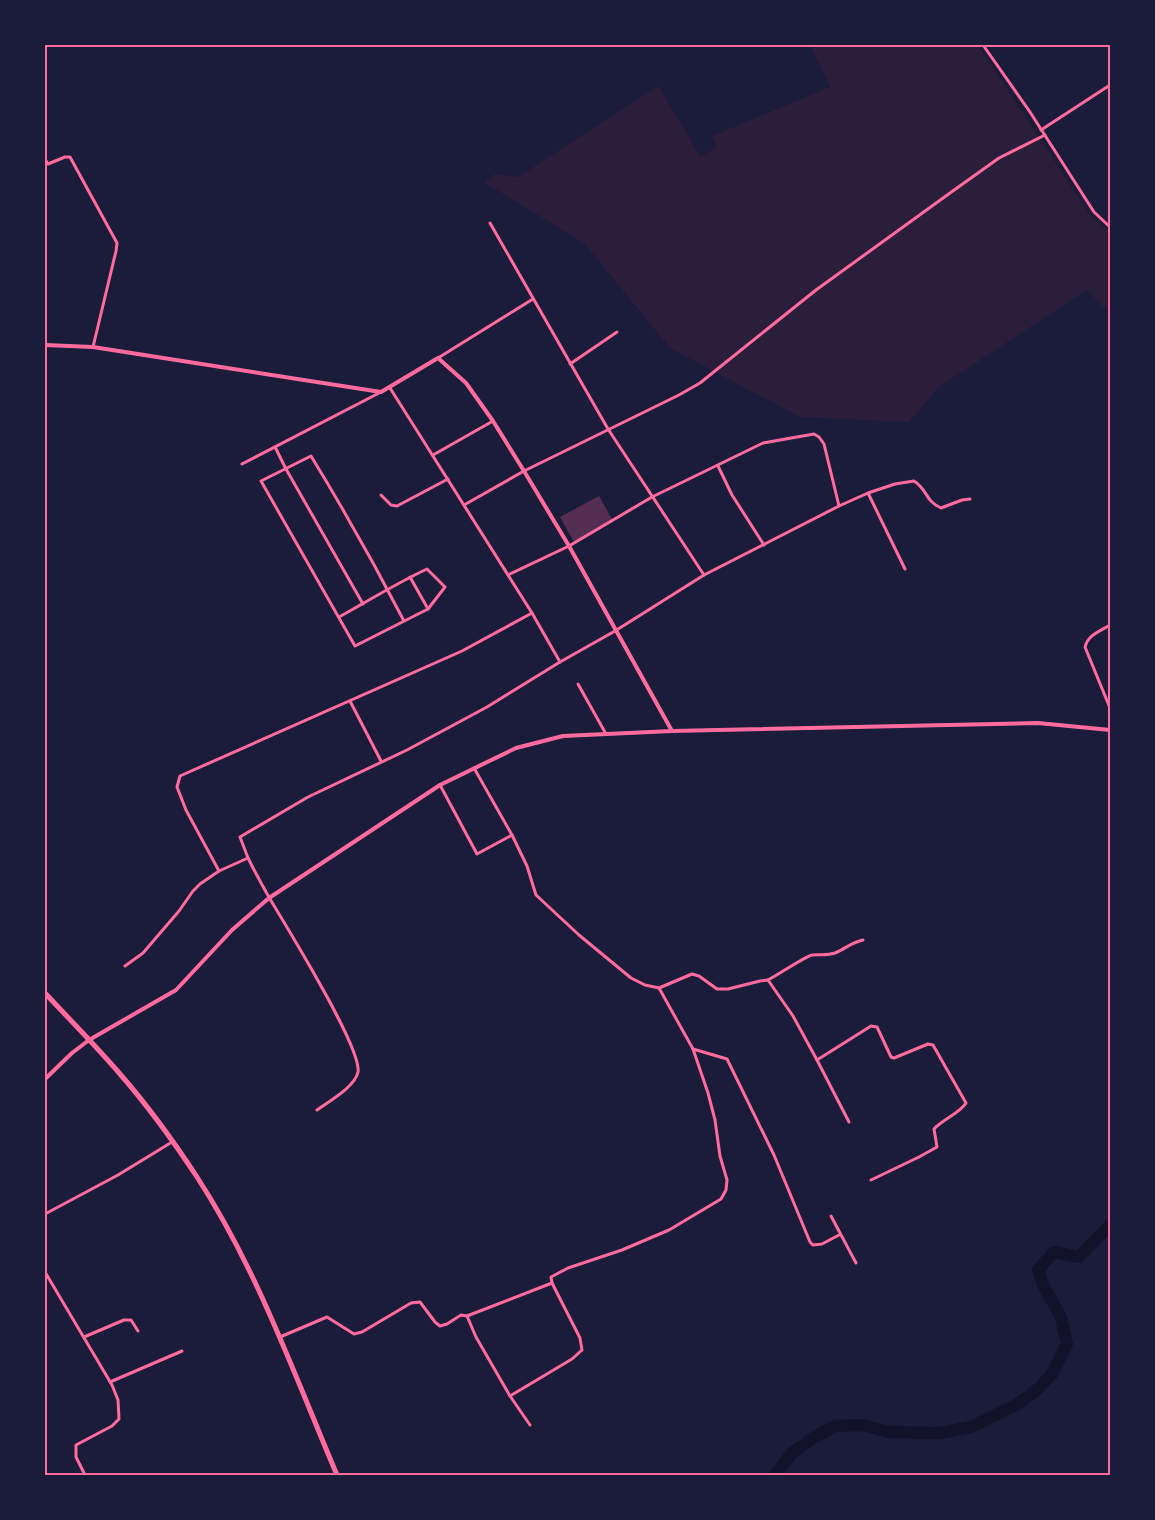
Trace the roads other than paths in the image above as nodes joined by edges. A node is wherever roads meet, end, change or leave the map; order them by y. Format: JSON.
{"nodes":[{"id":1,"x":983,"y":45,"type":"edge"},
{"id":2,"x":1110,"y":85,"type":"edge"},
{"id":3,"x":1042,"y":130,"type":"junction"},
{"id":4,"x":1045,"y":135,"type":"junction"},
{"id":5,"x":45,"y":159,"type":"edge"},
{"id":6,"x":490,"y":223,"type":"dead end"},
{"id":7,"x":1110,"y":227,"type":"edge"},
{"id":8,"x":533,"y":300,"type":"junction"},
{"id":9,"x":617,"y":332,"type":"dead end"},
{"id":10,"x":45,"y":345,"type":"edge"},
{"id":11,"x":93,"y":347,"type":"junction"},
{"id":12,"x":438,"y":358,"type":"junction"},
{"id":13,"x":570,"y":364,"type":"junction"},
{"id":14,"x":390,"y":388,"type":"junction"},
{"id":15,"x":381,"y":392,"type":"junction"},
{"id":16,"x":493,"y":421,"type":"junction"},
{"id":17,"x":608,"y":430,"type":"junction"},
{"id":18,"x":276,"y":447,"type":"junction"},
{"id":19,"x":433,"y":455,"type":"junction"},
{"id":20,"x":242,"y":464,"type":"dead end"},
{"id":21,"x":718,"y":466,"type":"junction"},
{"id":22,"x":286,"y":469,"type":"junction"},
{"id":23,"x":524,"y":470,"type":"junction"},
{"id":24,"x":448,"y":480,"type":"junction"},
{"id":25,"x":868,"y":493,"type":"junction"},
{"id":26,"x":381,"y":495,"type":"dead end"},
{"id":27,"x":652,"y":497,"type":"junction"},
{"id":28,"x":970,"y":499,"type":"dead end"},
{"id":29,"x":464,"y":505,"type":"junction"},
{"id":30,"x":839,"y":506,"type":"junction"},
{"id":31,"x":764,"y":545,"type":"junction"},
{"id":32,"x":569,"y":546,"type":"junction"},
{"id":33,"x":905,"y":569,"type":"dead end"},
{"id":34,"x":508,"y":575,"type":"junction"},
{"id":35,"x":704,"y":575,"type":"junction"},
{"id":36,"x":410,"y":577,"type":"junction"},
{"id":37,"x":388,"y":590,"type":"junction"},
{"id":38,"x":363,"y":604,"type":"junction"},
{"id":39,"x":428,"y":609,"type":"junction"},
{"id":40,"x":532,"y":613,"type":"junction"},
{"id":41,"x":339,"y":617,"type":"junction"},
{"id":42,"x":404,"y":621,"type":"junction"},
{"id":43,"x":1110,"y":625,"type":"edge"},
{"id":44,"x":615,"y":631,"type":"junction"},
{"id":45,"x":560,"y":662,"type":"junction"},
{"id":46,"x":578,"y":684,"type":"dead end"},
{"id":47,"x":350,"y":701,"type":"junction"},
{"id":48,"x":1110,"y":708,"type":"edge"},
{"id":49,"x":1110,"y":730,"type":"edge"},
{"id":50,"x":672,"y":731,"type":"junction"},
{"id":51,"x":606,"y":734,"type":"junction"},
{"id":52,"x":381,"y":761,"type":"junction"},
{"id":53,"x":474,"y":768,"type":"junction"},
{"id":54,"x":440,"y":785,"type":"junction"},
{"id":55,"x":512,"y":835,"type":"junction"},
{"id":56,"x":248,"y":858,"type":"junction"},
{"id":57,"x":219,"y":871,"type":"junction"},
{"id":58,"x":269,"y":898,"type":"junction"},
{"id":59,"x":863,"y":940,"type":"dead end"},
{"id":60,"x":125,"y":966,"type":"dead end"},
{"id":61,"x":768,"y":980,"type":"junction"},
{"id":62,"x":659,"y":988,"type":"junction"},
{"id":63,"x":45,"y":993,"type":"edge"},
{"id":64,"x":89,"y":1040,"type":"junction"},
{"id":65,"x":693,"y":1049,"type":"junction"},
{"id":66,"x":817,"y":1060,"type":"junction"},
{"id":67,"x":45,"y":1079,"type":"edge"},
{"id":68,"x":317,"y":1110,"type":"dead end"},
{"id":69,"x":849,"y":1122,"type":"dead end"},
{"id":70,"x":172,"y":1142,"type":"junction"},
{"id":71,"x":871,"y":1180,"type":"dead end"},
{"id":72,"x":45,"y":1214,"type":"edge"},
{"id":73,"x":830,"y":1216,"type":"dead end"},
{"id":74,"x":840,"y":1235,"type":"junction"},
{"id":75,"x":856,"y":1263,"type":"dead end"},
{"id":76,"x":45,"y":1272,"type":"edge"},
{"id":77,"x":552,"y":1283,"type":"junction"},
{"id":78,"x":466,"y":1316,"type":"junction"},
{"id":79,"x":138,"y":1331,"type":"dead end"},
{"id":80,"x":84,"y":1337,"type":"junction"},
{"id":81,"x":280,"y":1337,"type":"junction"},
{"id":82,"x":182,"y":1351,"type":"dead end"},
{"id":83,"x":110,"y":1382,"type":"junction"},
{"id":84,"x":510,"y":1396,"type":"junction"},
{"id":85,"x":530,"y":1425,"type":"dead end"},
{"id":86,"x":85,"y":1475,"type":"edge"},
{"id":87,"x":337,"y":1475,"type":"edge"}],
"edges":[{"from":1,"to":3,"type":"street"},
{"from":2,"to":3,"type":"street"},
{"from":3,"to":4,"type":"street"},
{"from":4,"to":7,"type":"street"},
{"from":4,"to":17,"type":"street"},
{"from":5,"to":11,"type":"street"},
{"from":6,"to":8,"type":"street"},
{"from":8,"to":12,"type":"street"},
{"from":8,"to":13,"type":"street"},
{"from":9,"to":13,"type":"street"},
{"from":10,"to":11,"type":"street"},
{"from":11,"to":15,"type":"street"},
{"from":12,"to":14,"type":"street"},
{"from":12,"to":16,"type":"street"},
{"from":13,"to":17,"type":"street"},
{"from":14,"to":15,"type":"street"},
{"from":14,"to":19,"type":"street"},
{"from":15,"to":18,"type":"street"},
{"from":16,"to":19,"type":"street"},
{"from":16,"to":23,"type":"street"},
{"from":17,"to":23,"type":"street"},
{"from":17,"to":27,"type":"street"},
{"from":18,"to":20,"type":"street"},
{"from":18,"to":22,"type":"street"},
{"from":19,"to":24,"type":"street"},
{"from":21,"to":27,"type":"street"},
{"from":21,"to":30,"type":"street"},
{"from":21,"to":31,"type":"street"},
{"from":22,"to":37,"type":"street"},
{"from":22,"to":38,"type":"street"},
{"from":22,"to":41,"type":"street"},
{"from":23,"to":29,"type":"street"},
{"from":23,"to":32,"type":"street"},
{"from":24,"to":26,"type":"street"},
{"from":24,"to":29,"type":"street"},
{"from":25,"to":28,"type":"street"},
{"from":25,"to":30,"type":"street"},
{"from":25,"to":33,"type":"street"},
{"from":27,"to":32,"type":"street"},
{"from":27,"to":35,"type":"street"},
{"from":29,"to":34,"type":"street"},
{"from":30,"to":31,"type":"street"},
{"from":31,"to":35,"type":"street"},
{"from":32,"to":34,"type":"street"},
{"from":32,"to":44,"type":"street"},
{"from":34,"to":40,"type":"street"},
{"from":35,"to":44,"type":"street"},
{"from":36,"to":37,"type":"street"},
{"from":36,"to":39,"type":"street"},
{"from":36,"to":39,"type":"street"},
{"from":37,"to":38,"type":"street"},
{"from":37,"to":42,"type":"street"},
{"from":38,"to":41,"type":"street"},
{"from":39,"to":42,"type":"street"},
{"from":40,"to":45,"type":"street"},
{"from":40,"to":47,"type":"street"},
{"from":41,"to":42,"type":"street"},
{"from":43,"to":48,"type":"street"},
{"from":44,"to":45,"type":"street"},
{"from":44,"to":50,"type":"street"},
{"from":45,"to":52,"type":"street"},
{"from":46,"to":51,"type":"street"},
{"from":47,"to":52,"type":"street"},
{"from":47,"to":57,"type":"street"},
{"from":49,"to":50,"type":"street"},
{"from":50,"to":51,"type":"street"},
{"from":51,"to":53,"type":"street"},
{"from":52,"to":56,"type":"street"},
{"from":53,"to":54,"type":"street"},
{"from":53,"to":55,"type":"street"},
{"from":54,"to":55,"type":"street"},
{"from":54,"to":58,"type":"street"},
{"from":55,"to":62,"type":"street"},
{"from":56,"to":57,"type":"street"},
{"from":56,"to":58,"type":"street"},
{"from":57,"to":60,"type":"street"},
{"from":58,"to":64,"type":"street"},
{"from":58,"to":68,"type":"street"},
{"from":59,"to":61,"type":"street"},
{"from":61,"to":62,"type":"street"},
{"from":61,"to":66,"type":"street"},
{"from":62,"to":65,"type":"street"},
{"from":63,"to":64,"type":"main road"},
{"from":64,"to":67,"type":"street"},
{"from":64,"to":70,"type":"main road"},
{"from":65,"to":74,"type":"street"},
{"from":65,"to":77,"type":"street"},
{"from":66,"to":69,"type":"street"},
{"from":66,"to":71,"type":"street"},
{"from":70,"to":72,"type":"street"},
{"from":70,"to":81,"type":"main road"},
{"from":73,"to":74,"type":"street"},
{"from":74,"to":75,"type":"street"},
{"from":76,"to":80,"type":"street"},
{"from":77,"to":78,"type":"street"},
{"from":77,"to":84,"type":"street"},
{"from":78,"to":81,"type":"street"},
{"from":78,"to":84,"type":"street"},
{"from":79,"to":80,"type":"street"},
{"from":80,"to":83,"type":"street"},
{"from":81,"to":87,"type":"main road"},
{"from":82,"to":83,"type":"street"},
{"from":83,"to":86,"type":"street"},
{"from":84,"to":85,"type":"street"}]}
